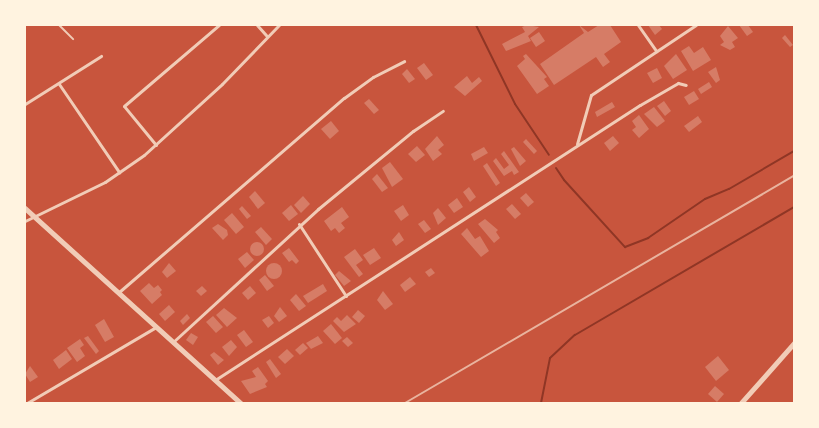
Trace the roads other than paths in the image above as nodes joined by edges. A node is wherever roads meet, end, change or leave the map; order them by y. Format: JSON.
{"nodes":[{"id":1,"x":59,"y":25,"type":"edge"},
{"id":2,"x":218,"y":25,"type":"edge"},
{"id":3,"x":257,"y":25,"type":"edge"},
{"id":4,"x":279,"y":25,"type":"edge"},
{"id":5,"x":638,"y":25,"type":"edge"},
{"id":6,"x":696,"y":25,"type":"edge"},
{"id":7,"x":268,"y":36,"type":"junction"},
{"id":8,"x":73,"y":39,"type":"dead end"},
{"id":9,"x":656,"y":52,"type":"junction"},
{"id":10,"x":101,"y":56,"type":"dead end"},
{"id":11,"x":404,"y":61,"type":"dead end"},
{"id":12,"x":59,"y":84,"type":"junction"},
{"id":13,"x":686,"y":85,"type":"dead end"},
{"id":14,"x":25,"y":104,"type":"edge"},
{"id":15,"x":443,"y":110,"type":"dead end"},
{"id":16,"x":156,"y":144,"type":"junction"},
{"id":17,"x":577,"y":144,"type":"junction"},
{"id":18,"x":119,"y":172,"type":"junction"},
{"id":19,"x":25,"y":208,"type":"edge"},
{"id":20,"x":34,"y":217,"type":"junction"},
{"id":21,"x":25,"y":221,"type":"edge"},
{"id":22,"x":299,"y":224,"type":"junction"},
{"id":23,"x":119,"y":292,"type":"junction"},
{"id":24,"x":346,"y":296,"type":"junction"},
{"id":25,"x":156,"y":327,"type":"junction"},
{"id":26,"x":173,"y":342,"type":"junction"},
{"id":27,"x":794,"y":343,"type":"edge"},
{"id":28,"x":215,"y":380,"type":"junction"},
{"id":29,"x":27,"y":403,"type":"edge"},
{"id":30,"x":241,"y":403,"type":"edge"},
{"id":31,"x":741,"y":403,"type":"edge"}],
"edges":[{"from":1,"to":8,"type":"lane"},
{"from":2,"to":16,"type":"street"},
{"from":3,"to":7,"type":"street"},
{"from":4,"to":7,"type":"street"},
{"from":5,"to":9,"type":"street"},
{"from":6,"to":9,"type":"street"},
{"from":7,"to":16,"type":"street"},
{"from":9,"to":17,"type":"street"},
{"from":10,"to":12,"type":"street"},
{"from":11,"to":23,"type":"street"},
{"from":12,"to":14,"type":"street"},
{"from":12,"to":18,"type":"street"},
{"from":13,"to":17,"type":"street"},
{"from":15,"to":22,"type":"street"},
{"from":16,"to":18,"type":"street"},
{"from":17,"to":24,"type":"street"},
{"from":18,"to":20,"type":"street"},
{"from":19,"to":20,"type":"street"},
{"from":20,"to":21,"type":"street"},
{"from":20,"to":23,"type":"street"},
{"from":22,"to":24,"type":"street"},
{"from":22,"to":26,"type":"street"},
{"from":23,"to":25,"type":"street"},
{"from":24,"to":28,"type":"street"},
{"from":25,"to":26,"type":"street"},
{"from":25,"to":29,"type":"street"},
{"from":26,"to":28,"type":"street"},
{"from":27,"to":31,"type":"street"},
{"from":28,"to":30,"type":"street"}]}
